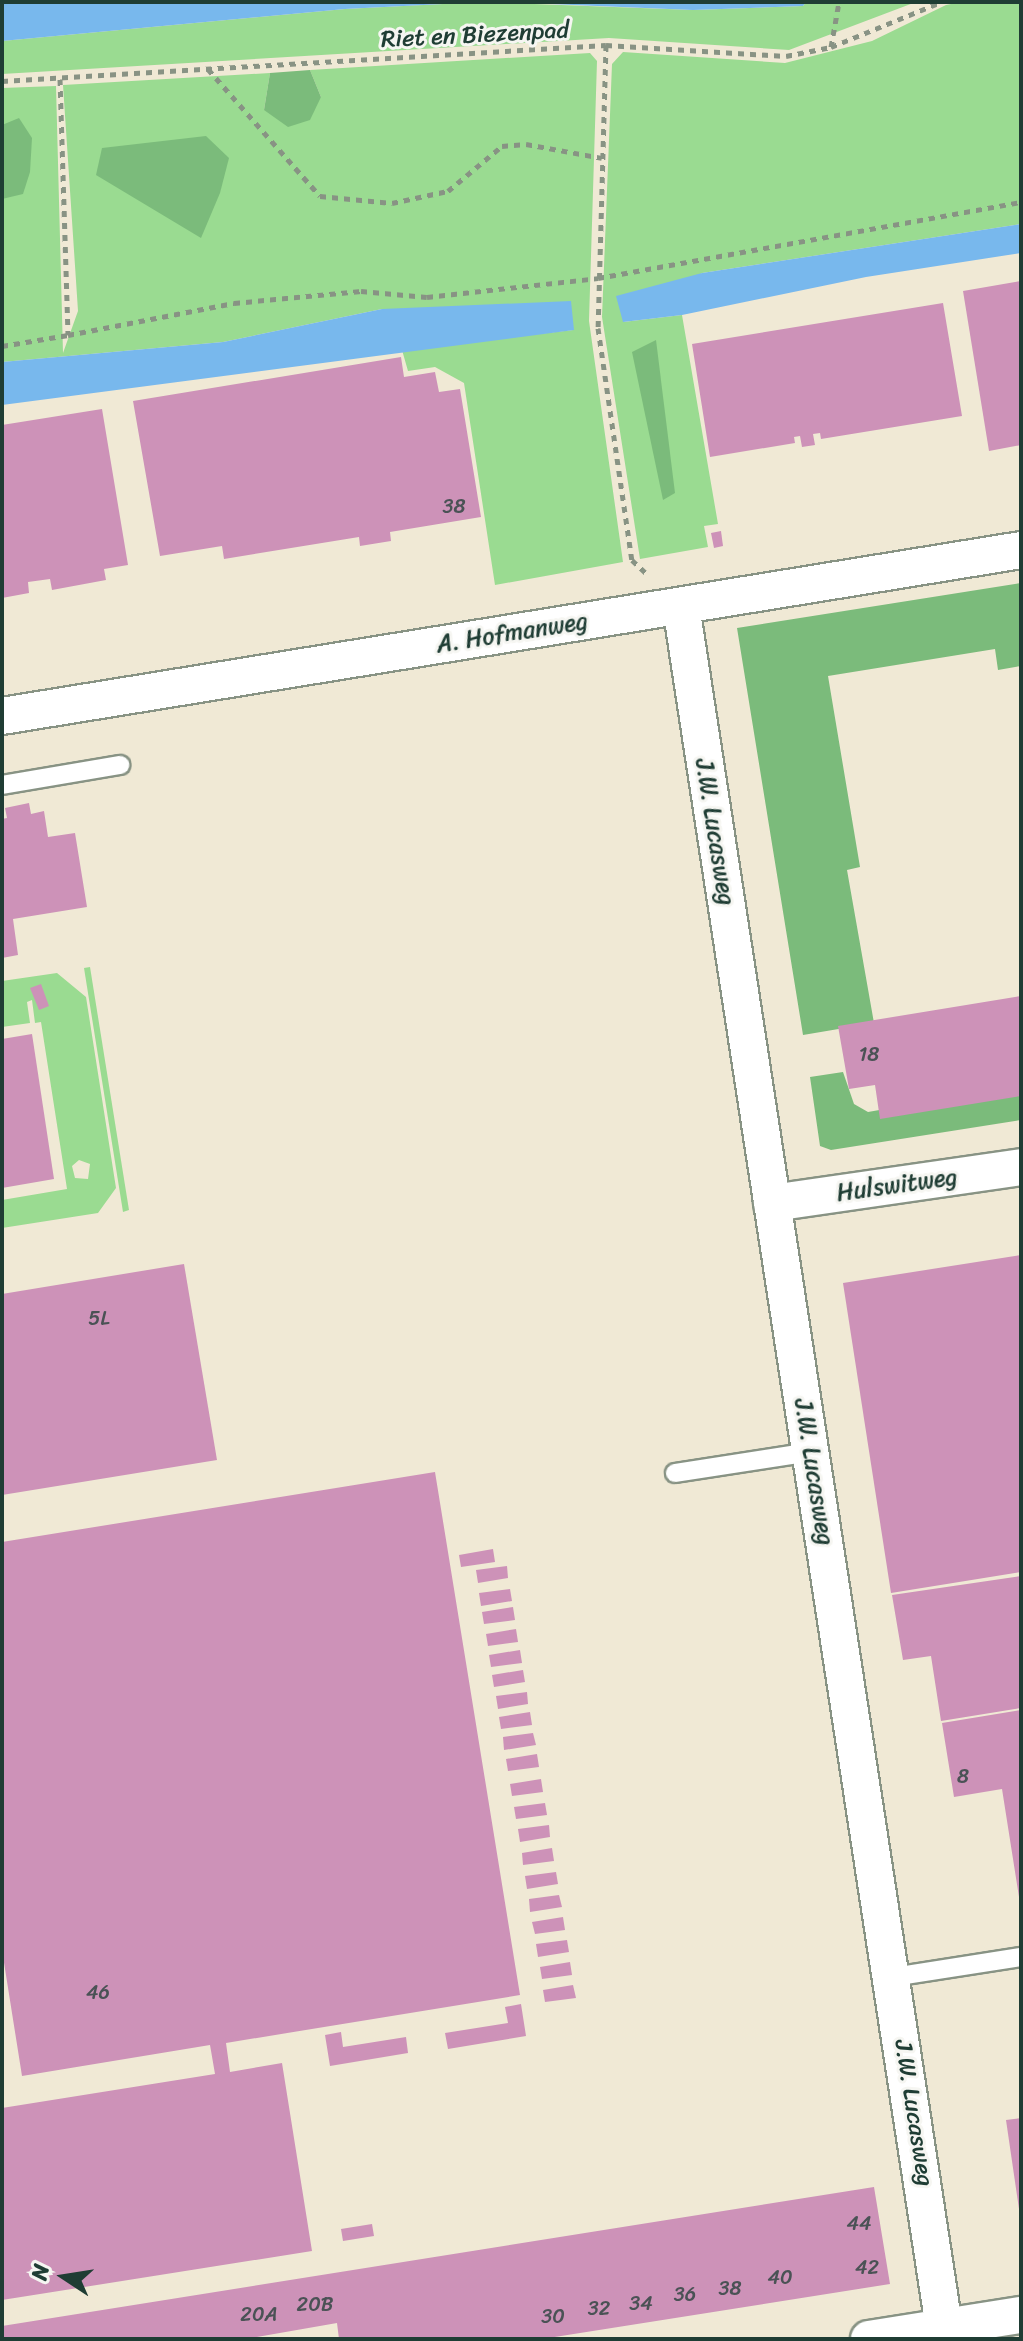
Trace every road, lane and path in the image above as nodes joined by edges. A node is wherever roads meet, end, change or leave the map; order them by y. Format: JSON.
{"nodes":[{"id":1,"x":839,"y":2,"type":"edge"},
{"id":2,"x":941,"y":2,"type":"edge"},
{"id":3,"x":606,"y":45,"type":"junction"},
{"id":4,"x":831,"y":47,"type":"junction"},
{"id":5,"x":208,"y":69,"type":"junction"},
{"id":6,"x":60,"y":79,"type":"junction"},
{"id":7,"x":2,"y":81,"type":"edge"},
{"id":8,"x":602,"y":158,"type":"junction"},
{"id":9,"x":1021,"y":202,"type":"edge"},
{"id":10,"x":598,"y":278,"type":"junction"},
{"id":11,"x":68,"y":335,"type":"junction"},
{"id":12,"x":2,"y":346,"type":"edge"},
{"id":13,"x":1021,"y":550,"type":"edge"},
{"id":14,"x":681,"y":606,"type":"junction"},
{"id":15,"x":2,"y":716,"type":"edge"},
{"id":16,"x":120,"y":765,"type":"dead end"},
{"id":17,"x":2,"y":785,"type":"edge"},
{"id":18,"x":1021,"y":1167,"type":"edge"},
{"id":19,"x":772,"y":1203,"type":"junction"},
{"id":20,"x":811,"y":1452,"type":"junction"},
{"id":21,"x":675,"y":1473,"type":"dead end"},
{"id":22,"x":1021,"y":1957,"type":"edge"},
{"id":23,"x":893,"y":1977,"type":"junction"},
{"id":24,"x":1021,"y":2315,"type":"edge"},
{"id":25,"x":945,"y":2333,"type":"edge"},
{"id":26,"x":869,"y":2339,"type":"edge"}],
"edges":[{"from":1,"to":4,"type":"path"},
{"from":2,"to":4,"type":"path","name":"Riet en Biezenpad"},
{"from":3,"to":4,"type":"path","name":"Riet en Biezenpad"},
{"from":3,"to":5,"type":"path","name":"Riet en Biezenpad"},
{"from":3,"to":8,"type":"path"},
{"from":5,"to":6,"type":"path","name":"Riet en Biezenpad"},
{"from":5,"to":8,"type":"path"},
{"from":6,"to":7,"type":"path","name":"Riet en Biezenpad"},
{"from":6,"to":11,"type":"path"},
{"from":8,"to":10,"type":"path"},
{"from":9,"to":10,"type":"path"},
{"from":10,"to":11,"type":"path"},
{"from":10,"to":14,"type":"path"},
{"from":11,"to":12,"type":"path"},
{"from":13,"to":14,"type":"street","name":"A. Hofmanweg"},
{"from":14,"to":15,"type":"street","name":"A. Hofmanweg"},
{"from":14,"to":19,"type":"street","name":"J.W. Lucasweg"},
{"from":16,"to":17,"type":"lane"},
{"from":18,"to":19,"type":"street","name":"Hulswitweg"},
{"from":19,"to":20,"type":"street","name":"J.W. Lucasweg"},
{"from":20,"to":21,"type":"lane"},
{"from":20,"to":23,"type":"street","name":"J.W. Lucasweg"},
{"from":22,"to":23,"type":"lane"},
{"from":23,"to":25,"type":"street","name":"J.W. Lucasweg"},
{"from":24,"to":25,"type":"street"},
{"from":25,"to":26,"type":"street"}]}
